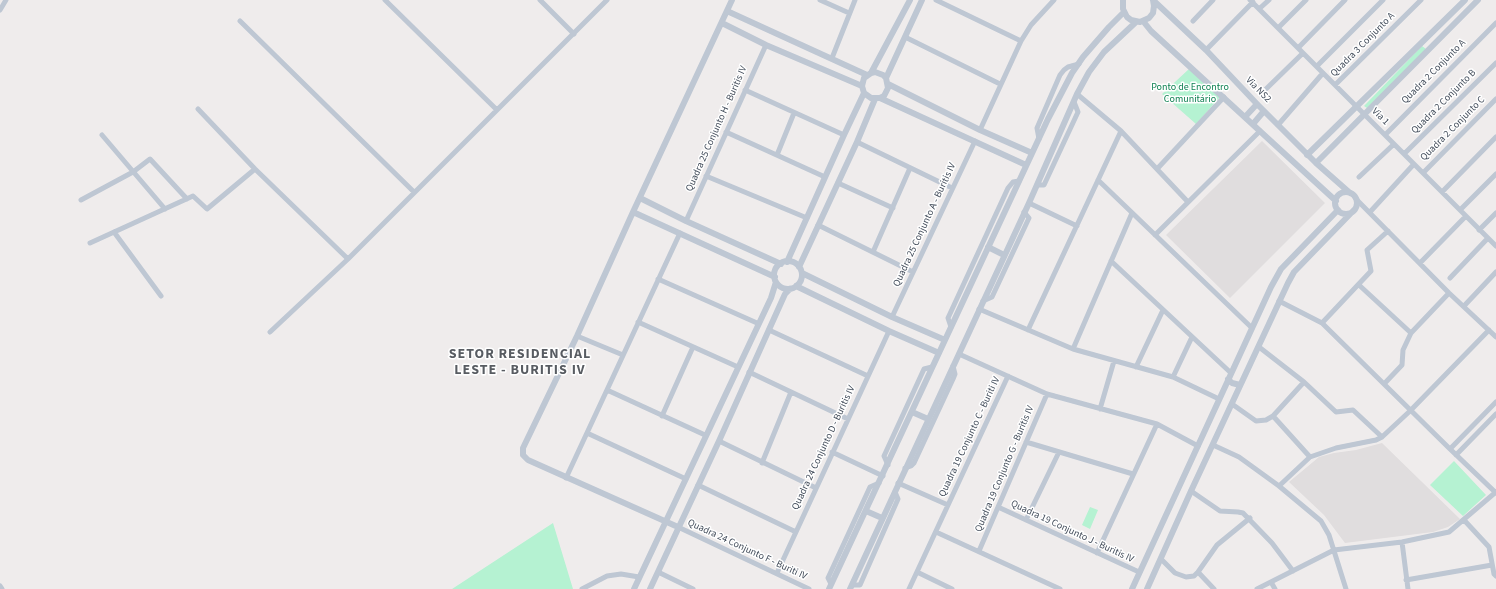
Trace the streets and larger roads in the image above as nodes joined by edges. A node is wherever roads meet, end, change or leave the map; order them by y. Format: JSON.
{"nodes":[{"id":1,"x":6,"y":0,"type":"edge"},
{"id":2,"x":385,"y":0,"type":"edge"},
{"id":3,"x":540,"y":0,"type":"edge"},
{"id":4,"x":607,"y":0,"type":"edge"},
{"id":5,"x":732,"y":0,"type":"edge"},
{"id":6,"x":820,"y":0,"type":"edge"},
{"id":7,"x":855,"y":0,"type":"edge"},
{"id":8,"x":910,"y":0,"type":"edge"},
{"id":9,"x":922,"y":0,"type":"edge"},
{"id":10,"x":936,"y":0,"type":"edge"},
{"id":11,"x":1054,"y":0,"type":"edge"},
{"id":12,"x":1153,"y":0,"type":"edge"},
{"id":13,"x":1213,"y":0,"type":"edge"},
{"id":14,"x":1269,"y":0,"type":"edge"},
{"id":15,"x":1306,"y":0,"type":"edge"},
{"id":16,"x":1345,"y":0,"type":"edge"},
{"id":17,"x":1383,"y":0,"type":"edge"},
{"id":18,"x":1420,"y":0,"type":"edge"},
{"id":19,"x":1465,"y":0,"type":"edge"},
{"id":20,"x":1478,"y":0,"type":"edge"},
{"id":21,"x":1251,"y":1,"type":"edge"},
{"id":22,"x":1122,"y":5,"type":"edge"},
{"id":23,"x":1260,"y":9,"type":"junction"},
{"id":24,"x":0,"y":10,"type":"edge"},
{"id":25,"x":727,"y":11,"type":"junction"},
{"id":26,"x":849,"y":13,"type":"junction"},
{"id":27,"x":240,"y":21,"type":"dead end"},
{"id":28,"x":1143,"y":21,"type":"junction"},
{"id":29,"x":1193,"y":21,"type":"dead end"},
{"id":30,"x":1136,"y":22,"type":"junction"},
{"id":31,"x":722,"y":23,"type":"junction"},
{"id":32,"x":1496,"y":23,"type":"edge"},
{"id":33,"x":1278,"y":28,"type":"junction"},
{"id":34,"x":1435,"y":30,"type":"junction"},
{"id":35,"x":574,"y":34,"type":"junction"},
{"id":36,"x":905,"y":36,"type":"junction"},
{"id":37,"x":1442,"y":36,"type":"junction"},
{"id":38,"x":1424,"y":40,"type":"junction"},
{"id":39,"x":1021,"y":41,"type":"junction"},
{"id":40,"x":766,"y":45,"type":"junction"},
{"id":41,"x":1298,"y":48,"type":"junction"},
{"id":42,"x":1430,"y":48,"type":"junction"},
{"id":43,"x":1206,"y":50,"type":"junction"},
{"id":44,"x":1303,"y":53,"type":"junction"},
{"id":45,"x":832,"y":58,"type":"junction"},
{"id":46,"x":1496,"y":63,"type":"edge"},
{"id":47,"x":1079,"y":64,"type":"junction"},
{"id":48,"x":1316,"y":66,"type":"junction"},
{"id":49,"x":1323,"y":73,"type":"junction"},
{"id":50,"x":869,"y":74,"type":"junction"},
{"id":51,"x":887,"y":81,"type":"junction"},
{"id":52,"x":1000,"y":84,"type":"junction"},
{"id":53,"x":1336,"y":85,"type":"junction"},
{"id":54,"x":862,"y":86,"type":"junction"},
{"id":55,"x":1266,"y":89,"type":"dead end"},
{"id":56,"x":745,"y":90,"type":"junction"},
{"id":57,"x":864,"y":93,"type":"junction"},
{"id":58,"x":1077,"y":94,"type":"junction"},
{"id":59,"x":1224,"y":97,"type":"junction"},
{"id":60,"x":878,"y":98,"type":"junction"},
{"id":61,"x":1496,"y":99,"type":"edge"},
{"id":62,"x":1257,"y":104,"type":"junction"},
{"id":63,"x":1356,"y":106,"type":"junction"},
{"id":64,"x":198,"y":109,"type":"dead end"},
{"id":65,"x":497,"y":110,"type":"junction"},
{"id":66,"x":1264,"y":111,"type":"junction"},
{"id":67,"x":794,"y":113,"type":"junction"},
{"id":68,"x":1364,"y":114,"type":"junction"},
{"id":69,"x":1245,"y":117,"type":"junction"},
{"id":70,"x":1253,"y":124,"type":"junction"},
{"id":71,"x":1278,"y":126,"type":"junction"},
{"id":72,"x":980,"y":130,"type":"junction"},
{"id":73,"x":1121,"y":131,"type":"junction"},
{"id":74,"x":1260,"y":131,"type":"junction"},
{"id":75,"x":726,"y":132,"type":"junction"},
{"id":76,"x":102,"y":135,"type":"dead end"},
{"id":77,"x":844,"y":135,"type":"junction"},
{"id":78,"x":1385,"y":135,"type":"junction"},
{"id":79,"x":1496,"y":137,"type":"edge"},
{"id":80,"x":1038,"y":138,"type":"junction"},
{"id":81,"x":974,"y":141,"type":"junction"},
{"id":82,"x":857,"y":142,"type":"junction"},
{"id":83,"x":1318,"y":144,"type":"junction"},
{"id":84,"x":1394,"y":144,"type":"junction"},
{"id":85,"x":1327,"y":152,"type":"junction"},
{"id":86,"x":1032,"y":153,"type":"junction"},
{"id":87,"x":1404,"y":154,"type":"junction"},
{"id":88,"x":777,"y":155,"type":"junction"},
{"id":89,"x":1307,"y":155,"type":"junction"},
{"id":90,"x":1316,"y":163,"type":"junction"},
{"id":91,"x":1414,"y":164,"type":"junction"},
{"id":92,"x":1026,"y":165,"type":"junction"},
{"id":93,"x":910,"y":168,"type":"junction"},
{"id":94,"x":256,"y":169,"type":"junction"},
{"id":95,"x":1157,"y":169,"type":"junction"},
{"id":96,"x":132,"y":172,"type":"junction"},
{"id":97,"x":1423,"y":172,"type":"junction"},
{"id":98,"x":1496,"y":174,"type":"edge"},
{"id":99,"x":706,"y":176,"type":"junction"},
{"id":100,"x":825,"y":177,"type":"junction"},
{"id":101,"x":1359,"y":177,"type":"dead end"},
{"id":102,"x":1098,"y":180,"type":"junction"},
{"id":103,"x":1019,"y":181,"type":"junction"},
{"id":104,"x":838,"y":183,"type":"junction"},
{"id":105,"x":952,"y":188,"type":"junction"},
{"id":106,"x":414,"y":192,"type":"junction"},
{"id":107,"x":1442,"y":192,"type":"junction"},
{"id":108,"x":1350,"y":193,"type":"junction"},
{"id":109,"x":640,"y":198,"type":"junction"},
{"id":110,"x":187,"y":199,"type":"junction"},
{"id":111,"x":1356,"y":199,"type":"junction"},
{"id":112,"x":81,"y":200,"type":"dead end"},
{"id":113,"x":1336,"y":201,"type":"junction"},
{"id":114,"x":1188,"y":202,"type":"junction"},
{"id":115,"x":1028,"y":203,"type":"junction"},
{"id":116,"x":893,"y":208,"type":"junction"},
{"id":117,"x":165,"y":209,"type":"junction"},
{"id":118,"x":1338,"y":210,"type":"junction"},
{"id":119,"x":1354,"y":210,"type":"junction"},
{"id":120,"x":1460,"y":210,"type":"junction"},
{"id":121,"x":633,"y":212,"type":"junction"},
{"id":122,"x":1024,"y":212,"type":"junction"},
{"id":123,"x":1370,"y":212,"type":"junction"},
{"id":124,"x":1132,"y":213,"type":"junction"},
{"id":125,"x":1496,"y":213,"type":"edge"},
{"id":126,"x":1466,"y":216,"type":"junction"},
{"id":127,"x":807,"y":218,"type":"junction"},
{"id":128,"x":686,"y":220,"type":"junction"},
{"id":129,"x":818,"y":225,"type":"junction"},
{"id":130,"x":1076,"y":226,"type":"junction"},
{"id":131,"x":1479,"y":230,"type":"junction"},
{"id":132,"x":1388,"y":231,"type":"junction"},
{"id":133,"x":114,"y":232,"type":"junction"},
{"id":134,"x":680,"y":233,"type":"junction"},
{"id":135,"x":1156,"y":235,"type":"junction"},
{"id":136,"x":1488,"y":238,"type":"junction"},
{"id":137,"x":90,"y":243,"type":"dead end"},
{"id":138,"x":1496,"y":246,"type":"edge"},
{"id":139,"x":988,"y":248,"type":"junction"},
{"id":140,"x":873,"y":252,"type":"junction"},
{"id":141,"x":1004,"y":255,"type":"junction"},
{"id":142,"x":348,"y":259,"type":"junction"},
{"id":143,"x":1111,"y":261,"type":"junction"},
{"id":144,"x":784,"y":263,"type":"junction"},
{"id":145,"x":1420,"y":263,"type":"junction"},
{"id":146,"x":799,"y":267,"type":"junction"},
{"id":147,"x":913,"y":272,"type":"junction"},
{"id":148,"x":1496,"y":272,"type":"edge"},
{"id":149,"x":802,"y":273,"type":"junction"},
{"id":150,"x":1450,"y":278,"type":"dead end"},
{"id":151,"x":658,"y":279,"type":"junction"},
{"id":152,"x":776,"y":280,"type":"junction"},
{"id":153,"x":1359,"y":285,"type":"junction"},
{"id":154,"x":796,"y":286,"type":"junction"},
{"id":155,"x":790,"y":289,"type":"junction"},
{"id":156,"x":1449,"y":293,"type":"junction"},
{"id":157,"x":161,"y":296,"type":"dead end"},
{"id":158,"x":983,"y":301,"type":"junction"},
{"id":159,"x":1279,"y":301,"type":"junction"},
{"id":160,"x":1464,"y":306,"type":"junction"},
{"id":161,"x":979,"y":309,"type":"junction"},
{"id":162,"x":1163,"y":310,"type":"junction"},
{"id":163,"x":892,"y":317,"type":"junction"},
{"id":164,"x":638,"y":322,"type":"junction"},
{"id":165,"x":758,"y":323,"type":"junction"},
{"id":166,"x":1322,"y":323,"type":"junction"},
{"id":167,"x":951,"y":327,"type":"junction"},
{"id":168,"x":1252,"y":328,"type":"junction"},
{"id":169,"x":769,"y":330,"type":"junction"},
{"id":170,"x":1028,"y":330,"type":"junction"},
{"id":171,"x":1489,"y":330,"type":"junction"},
{"id":172,"x":888,"y":331,"type":"junction"},
{"id":173,"x":270,"y":332,"type":"dead end"},
{"id":174,"x":1411,"y":333,"type":"junction"},
{"id":175,"x":577,"y":336,"type":"junction"},
{"id":176,"x":1192,"y":337,"type":"junction"},
{"id":177,"x":1496,"y":337,"type":"edge"},
{"id":178,"x":945,"y":340,"type":"junction"},
{"id":179,"x":693,"y":347,"type":"junction"},
{"id":180,"x":1259,"y":347,"type":"junction"},
{"id":181,"x":1072,"y":349,"type":"junction"},
{"id":182,"x":939,"y":353,"type":"junction"},
{"id":183,"x":959,"y":354,"type":"junction"},
{"id":184,"x":623,"y":355,"type":"junction"},
{"id":185,"x":1114,"y":361,"type":"junction"},
{"id":186,"x":953,"y":366,"type":"junction"},
{"id":187,"x":738,"y":367,"type":"junction"},
{"id":188,"x":932,"y":367,"type":"junction"},
{"id":189,"x":1136,"y":367,"type":"junction"},
{"id":190,"x":749,"y":372,"type":"junction"},
{"id":191,"x":868,"y":376,"type":"junction"},
{"id":192,"x":1008,"y":376,"type":"junction"},
{"id":193,"x":1230,"y":376,"type":"junction"},
{"id":194,"x":1173,"y":377,"type":"junction"},
{"id":195,"x":1304,"y":382,"type":"junction"},
{"id":196,"x":1384,"y":384,"type":"junction"},
{"id":197,"x":1240,"y":385,"type":"junction"},
{"id":198,"x":1224,"y":389,"type":"junction"},
{"id":199,"x":607,"y":390,"type":"junction"},
{"id":200,"x":791,"y":392,"type":"junction"},
{"id":201,"x":1047,"y":394,"type":"junction"},
{"id":202,"x":1236,"y":394,"type":"junction"},
{"id":203,"x":1219,"y":399,"type":"junction"},
{"id":204,"x":1496,"y":402,"type":"edge"},
{"id":205,"x":1232,"y":404,"type":"junction"},
{"id":206,"x":1100,"y":409,"type":"junction"},
{"id":207,"x":1410,"y":411,"type":"junction"},
{"id":208,"x":912,"y":412,"type":"junction"},
{"id":209,"x":1496,"y":414,"type":"edge"},
{"id":210,"x":662,"y":416,"type":"junction"},
{"id":211,"x":1273,"y":416,"type":"junction"},
{"id":212,"x":848,"y":419,"type":"junction"},
{"id":213,"x":928,"y":419,"type":"junction"},
{"id":214,"x":1157,"y":424,"type":"junction"},
{"id":215,"x":587,"y":433,"type":"junction"},
{"id":216,"x":705,"y":435,"type":"junction"},
{"id":217,"x":1382,"y":437,"type":"junction"},
{"id":218,"x":719,"y":441,"type":"junction"},
{"id":219,"x":1026,"y":442,"type":"junction"},
{"id":220,"x":1213,"y":445,"type":"junction"},
{"id":221,"x":1198,"y":446,"type":"junction"},
{"id":222,"x":1450,"y":449,"type":"junction"},
{"id":223,"x":832,"y":452,"type":"junction"},
{"id":224,"x":1059,"y":452,"type":"junction"},
{"id":225,"x":1456,"y":455,"type":"junction"},
{"id":226,"x":1310,"y":457,"type":"junction"},
{"id":227,"x":762,"y":463,"type":"junction"},
{"id":228,"x":888,"y":465,"type":"junction"},
{"id":229,"x":906,"y":468,"type":"junction"},
{"id":230,"x":1133,"y":474,"type":"junction"},
{"id":231,"x":882,"y":476,"type":"junction"},
{"id":232,"x":566,"y":478,"type":"junction"},
{"id":233,"x":686,"y":479,"type":"junction"},
{"id":234,"x":898,"y":483,"type":"junction"},
{"id":235,"x":698,"y":484,"type":"junction"},
{"id":236,"x":879,"y":484,"type":"junction"},
{"id":237,"x":1279,"y":486,"type":"junction"},
{"id":238,"x":816,"y":488,"type":"junction"},
{"id":239,"x":1191,"y":491,"type":"junction"},
{"id":240,"x":895,"y":492,"type":"junction"},
{"id":241,"x":1496,"y":492,"type":"edge"},
{"id":242,"x":1174,"y":498,"type":"junction"},
{"id":243,"x":948,"y":505,"type":"junction"},
{"id":244,"x":1184,"y":506,"type":"junction"},
{"id":245,"x":998,"y":507,"type":"junction"},
{"id":246,"x":1168,"y":510,"type":"junction"},
{"id":247,"x":866,"y":511,"type":"junction"},
{"id":248,"x":1180,"y":516,"type":"junction"},
{"id":249,"x":882,"y":518,"type":"junction"},
{"id":250,"x":1250,"y":518,"type":"junction"},
{"id":251,"x":1026,"y":520,"type":"junction"},
{"id":252,"x":1464,"y":520,"type":"junction"},
{"id":253,"x":666,"y":521,"type":"junction"},
{"id":254,"x":678,"y":527,"type":"junction"},
{"id":255,"x":796,"y":532,"type":"junction"},
{"id":256,"x":936,"y":532,"type":"junction"},
{"id":257,"x":1402,"y":542,"type":"junction"},
{"id":258,"x":1334,"y":550,"type":"junction"},
{"id":259,"x":979,"y":551,"type":"junction"},
{"id":260,"x":1097,"y":553,"type":"junction"},
{"id":261,"x":1161,"y":559,"type":"junction"},
{"id":262,"x":1492,"y":565,"type":"junction"},
{"id":263,"x":1293,"y":571,"type":"junction"},
{"id":264,"x":658,"y":572,"type":"junction"},
{"id":265,"x":917,"y":572,"type":"junction"},
{"id":266,"x":1139,"y":572,"type":"junction"},
{"id":267,"x":1198,"y":572,"type":"junction"},
{"id":268,"x":777,"y":573,"type":"junction"},
{"id":269,"x":1496,"y":576,"type":"edge"},
{"id":270,"x":639,"y":577,"type":"junction"},
{"id":271,"x":1406,"y":580,"type":"junction"},
{"id":272,"x":1271,"y":582,"type":"junction"},
{"id":273,"x":0,"y":586,"type":"edge"},
{"id":274,"x":830,"y":586,"type":"edge"},
{"id":275,"x":851,"y":587,"type":"edge"},
{"id":276,"x":2,"y":589,"type":"edge"},
{"id":277,"x":582,"y":589,"type":"edge"},
{"id":278,"x":634,"y":589,"type":"edge"},
{"id":279,"x":650,"y":589,"type":"edge"},
{"id":280,"x":693,"y":589,"type":"edge"},
{"id":281,"x":809,"y":589,"type":"edge"},
{"id":282,"x":909,"y":589,"type":"edge"},
{"id":283,"x":952,"y":589,"type":"edge"},
{"id":284,"x":1060,"y":589,"type":"edge"},
{"id":285,"x":1132,"y":589,"type":"edge"},
{"id":286,"x":1147,"y":589,"type":"edge"},
{"id":287,"x":1214,"y":589,"type":"edge"},
{"id":288,"x":1258,"y":589,"type":"edge"},
{"id":289,"x":1275,"y":589,"type":"edge"},
{"id":290,"x":1346,"y":589,"type":"edge"},
{"id":291,"x":1408,"y":589,"type":"edge"}],
"edges":[{"from":1,"to":24,"type":"street"},
{"from":2,"to":65,"type":"street"},
{"from":3,"to":35,"type":"street"},
{"from":4,"to":35,"type":"street"},
{"from":5,"to":25,"type":"street"},
{"from":6,"to":26,"type":"street"},
{"from":7,"to":26,"type":"street"},
{"from":8,"to":50,"type":"street"},
{"from":9,"to":36,"type":"street"},
{"from":10,"to":39,"type":"street"},
{"from":11,"to":39,"type":"street"},
{"from":12,"to":28,"type":"street"},
{"from":12,"to":43,"type":"street","name":"Via NS2"},
{"from":13,"to":29,"type":"street"},
{"from":14,"to":23,"type":"street"},
{"from":15,"to":33,"type":"street"},
{"from":16,"to":41,"type":"street"},
{"from":17,"to":48,"type":"street"},
{"from":18,"to":53,"type":"street","name":"Quadra 3 Conjunto A"},
{"from":19,"to":34,"type":"street"},
{"from":20,"to":37,"type":"street"},
{"from":21,"to":23,"type":"street","name":"Via 1"},
{"from":21,"to":43,"type":"street"},
{"from":22,"to":30,"type":"street"},
{"from":22,"to":47,"type":"street"},
{"from":23,"to":33,"type":"street","name":"Via 1"},
{"from":25,"to":31,"type":"street"},
{"from":25,"to":45,"type":"street"},
{"from":26,"to":45,"type":"street"},
{"from":27,"to":106,"type":"street"},
{"from":28,"to":30,"type":"street"},
{"from":28,"to":59,"type":"street"},
{"from":30,"to":58,"type":"street"},
{"from":31,"to":40,"type":"street"},
{"from":31,"to":109,"type":"street"},
{"from":32,"to":78,"type":"street","name":"Quadra 2 Conjunto A"},
{"from":33,"to":41,"type":"street","name":"Via 1"},
{"from":34,"to":37,"type":"street"},
{"from":34,"to":38,"type":"street"},
{"from":35,"to":65,"type":"street"},
{"from":36,"to":51,"type":"street"},
{"from":36,"to":52,"type":"street"},
{"from":37,"to":42,"type":"street"},
{"from":38,"to":42,"type":"street"},
{"from":38,"to":63,"type":"street"},
{"from":39,"to":52,"type":"street"},
{"from":40,"to":54,"type":"street"},
{"from":40,"to":56,"type":"street","name":"Quadra 25 Conjunto H - Buritis IV"},
{"from":41,"to":44,"type":"street","name":"Via 1"},
{"from":42,"to":68,"type":"street"},
{"from":43,"to":62,"type":"street","name":"Via NS2"},
{"from":44,"to":48,"type":"street","name":"Via 1"},
{"from":44,"to":55,"type":"street"},
{"from":45,"to":50,"type":"street"},
{"from":46,"to":87,"type":"street","name":"Quadra 2 Conjunto B"},
{"from":47,"to":80,"type":"street"},
{"from":47,"to":80,"type":"street"},
{"from":48,"to":49,"type":"street","name":"Via 1"},
{"from":49,"to":53,"type":"street","name":"Via 1"},
{"from":49,"to":71,"type":"street"},
{"from":50,"to":51,"type":"street"},
{"from":50,"to":54,"type":"street"},
{"from":51,"to":60,"type":"street"},
{"from":51,"to":72,"type":"street"},
{"from":52,"to":72,"type":"street"},
{"from":53,"to":63,"type":"street","name":"Via 1"},
{"from":54,"to":57,"type":"street"},
{"from":56,"to":67,"type":"street"},
{"from":56,"to":75,"type":"street","name":"Quadra 25 Conjunto H - Buritis IV"},
{"from":57,"to":60,"type":"street"},
{"from":57,"to":77,"type":"street"},
{"from":58,"to":73,"type":"street"},
{"from":58,"to":115,"type":"street"},
{"from":59,"to":69,"type":"street"},
{"from":59,"to":95,"type":"street"},
{"from":60,"to":81,"type":"street"},
{"from":60,"to":82,"type":"street"},
{"from":61,"to":97,"type":"street","name":"Quadra 2 Conjunto C"},
{"from":62,"to":66,"type":"street","name":"Via NS2"},
{"from":62,"to":69,"type":"street"},
{"from":63,"to":68,"type":"street","name":"Via 1"},
{"from":63,"to":83,"type":"street"},
{"from":64,"to":94,"type":"street"},
{"from":65,"to":106,"type":"street"},
{"from":66,"to":70,"type":"street"},
{"from":66,"to":71,"type":"street","name":"Via NS2"},
{"from":67,"to":77,"type":"street"},
{"from":67,"to":88,"type":"street"},
{"from":68,"to":78,"type":"street","name":"Via 1"},
{"from":68,"to":85,"type":"street"},
{"from":69,"to":70,"type":"street"},
{"from":70,"to":74,"type":"street"},
{"from":71,"to":89,"type":"street","name":"Via NS2"},
{"from":72,"to":86,"type":"street"},
{"from":73,"to":95,"type":"street"},
{"from":73,"to":102,"type":"street"},
{"from":74,"to":113,"type":"street"},
{"from":74,"to":114,"type":"street"},
{"from":75,"to":88,"type":"street"},
{"from":75,"to":99,"type":"street","name":"Quadra 25 Conjunto H - Buritis IV"},
{"from":76,"to":96,"type":"street"},
{"from":77,"to":100,"type":"street"},
{"from":78,"to":84,"type":"street","name":"Via 1"},
{"from":79,"to":107,"type":"street"},
{"from":80,"to":86,"type":"street"},
{"from":81,"to":92,"type":"street"},
{"from":81,"to":105,"type":"street","name":"Quadra 25 Conjunto A - Buritis IV"},
{"from":82,"to":93,"type":"street"},
{"from":82,"to":104,"type":"street"},
{"from":83,"to":85,"type":"street"},
{"from":83,"to":89,"type":"street"},
{"from":84,"to":87,"type":"street","name":"Via 1"},
{"from":84,"to":101,"type":"street"},
{"from":85,"to":90,"type":"street"},
{"from":86,"to":92,"type":"street"},
{"from":87,"to":91,"type":"street","name":"Via 1"},
{"from":88,"to":100,"type":"street"},
{"from":89,"to":90,"type":"street","name":"Via NS2"},
{"from":90,"to":108,"type":"street","name":"Via NS2"},
{"from":91,"to":97,"type":"street","name":"Via 1"},
{"from":91,"to":123,"type":"street"},
{"from":92,"to":103,"type":"street"},
{"from":93,"to":105,"type":"street"},
{"from":93,"to":116,"type":"street"},
{"from":94,"to":110,"type":"street"},
{"from":94,"to":142,"type":"street"},
{"from":95,"to":114,"type":"street"},
{"from":96,"to":110,"type":"street"},
{"from":96,"to":112,"type":"street"},
{"from":96,"to":117,"type":"street"},
{"from":97,"to":107,"type":"street","name":"Via 1"},
{"from":98,"to":120,"type":"street"},
{"from":99,"to":127,"type":"street"},
{"from":99,"to":128,"type":"street","name":"Quadra 25 Conjunto H - Buritis IV"},
{"from":100,"to":127,"type":"street"},
{"from":102,"to":124,"type":"street"},
{"from":102,"to":130,"type":"street"},
{"from":103,"to":139,"type":"street"},
{"from":103,"to":167,"type":"street"},
{"from":104,"to":116,"type":"street"},
{"from":104,"to":129,"type":"street"},
{"from":105,"to":147,"type":"street","name":"Quadra 25 Conjunto A - Buritis IV"},
{"from":106,"to":142,"type":"street"},
{"from":107,"to":120,"type":"street","name":"Via 1"},
{"from":108,"to":111,"type":"street"},
{"from":108,"to":113,"type":"street"},
{"from":109,"to":121,"type":"street"},
{"from":109,"to":128,"type":"street"},
{"from":110,"to":117,"type":"street"},
{"from":111,"to":119,"type":"street"},
{"from":111,"to":123,"type":"street"},
{"from":113,"to":118,"type":"street"},
{"from":114,"to":135,"type":"street"},
{"from":115,"to":122,"type":"street"},
{"from":115,"to":130,"type":"street"},
{"from":116,"to":140,"type":"street"},
{"from":117,"to":133,"type":"street"},
{"from":118,"to":119,"type":"street"},
{"from":118,"to":168,"type":"street"},
{"from":119,"to":159,"type":"street"},
{"from":120,"to":126,"type":"street","name":"Via 1"},
{"from":121,"to":134,"type":"street"},
{"from":121,"to":175,"type":"street"},
{"from":122,"to":141,"type":"street"},
{"from":122,"to":158,"type":"street"},
{"from":123,"to":132,"type":"street"},
{"from":124,"to":135,"type":"street"},
{"from":124,"to":143,"type":"street"},
{"from":125,"to":131,"type":"street"},
{"from":126,"to":131,"type":"street","name":"Via 1"},
{"from":126,"to":145,"type":"street"},
{"from":127,"to":144,"type":"street"},
{"from":128,"to":144,"type":"street"},
{"from":129,"to":140,"type":"street"},
{"from":129,"to":146,"type":"street"},
{"from":130,"to":170,"type":"street"},
{"from":131,"to":136,"type":"street","name":"Via 1"},
{"from":132,"to":145,"type":"street"},
{"from":132,"to":153,"type":"street"},
{"from":133,"to":137,"type":"street"},
{"from":133,"to":157,"type":"street"},
{"from":134,"to":151,"type":"street"},
{"from":134,"to":152,"type":"street"},
{"from":135,"to":168,"type":"street"},
{"from":136,"to":138,"type":"street","name":"Via 1"},
{"from":136,"to":150,"type":"street"},
{"from":139,"to":141,"type":"street"},
{"from":139,"to":167,"type":"street"},
{"from":140,"to":147,"type":"street"},
{"from":141,"to":158,"type":"street"},
{"from":142,"to":173,"type":"street"},
{"from":143,"to":162,"type":"street"},
{"from":143,"to":181,"type":"street"},
{"from":144,"to":146,"type":"street"},
{"from":144,"to":152,"type":"street"},
{"from":145,"to":156,"type":"street"},
{"from":146,"to":149,"type":"street"},
{"from":147,"to":163,"type":"street","name":"Quadra 25 Conjunto A - Buritis IV"},
{"from":148,"to":160,"type":"street"},
{"from":149,"to":154,"type":"street"},
{"from":149,"to":163,"type":"street"},
{"from":151,"to":164,"type":"street"},
{"from":151,"to":165,"type":"street"},
{"from":152,"to":155,"type":"street"},
{"from":152,"to":165,"type":"street"},
{"from":153,"to":166,"type":"street"},
{"from":153,"to":174,"type":"street"},
{"from":154,"to":155,"type":"street"},
{"from":154,"to":172,"type":"street"},
{"from":155,"to":169,"type":"street"},
{"from":156,"to":160,"type":"street"},
{"from":156,"to":174,"type":"street"},
{"from":158,"to":161,"type":"street"},
{"from":159,"to":166,"type":"street"},
{"from":159,"to":180,"type":"street"},
{"from":160,"to":171,"type":"street"},
{"from":161,"to":170,"type":"street"},
{"from":161,"to":183,"type":"street"},
{"from":162,"to":176,"type":"street"},
{"from":162,"to":189,"type":"street"},
{"from":163,"to":178,"type":"street"},
{"from":164,"to":179,"type":"street"},
{"from":164,"to":184,"type":"street"},
{"from":165,"to":187,"type":"street"},
{"from":166,"to":196,"type":"street"},
{"from":167,"to":178,"type":"street"},
{"from":168,"to":193,"type":"street"},
{"from":169,"to":190,"type":"street"},
{"from":169,"to":191,"type":"street"},
{"from":170,"to":181,"type":"street"},
{"from":171,"to":177,"type":"street"},
{"from":171,"to":207,"type":"street"},
{"from":172,"to":182,"type":"street"},
{"from":172,"to":191,"type":"street","name":"Quadra 24 Conjunto D - Buritis IV"},
{"from":174,"to":196,"type":"street"},
{"from":175,"to":184,"type":"street"},
{"from":175,"to":232,"type":"street"},
{"from":176,"to":193,"type":"street"},
{"from":176,"to":194,"type":"street"},
{"from":178,"to":182,"type":"street"},
{"from":179,"to":187,"type":"street"},
{"from":179,"to":210,"type":"street"},
{"from":180,"to":195,"type":"street"},
{"from":180,"to":197,"type":"street"},
{"from":181,"to":185,"type":"street"},
{"from":182,"to":188,"type":"street"},
{"from":183,"to":186,"type":"street"},
{"from":183,"to":192,"type":"street"},
{"from":184,"to":199,"type":"street"},
{"from":185,"to":189,"type":"street"},
{"from":185,"to":206,"type":"street"},
{"from":186,"to":213,"type":"street"},
{"from":186,"to":229,"type":"street"},
{"from":187,"to":216,"type":"street"},
{"from":188,"to":208,"type":"street"},
{"from":188,"to":228,"type":"street"},
{"from":189,"to":194,"type":"street"},
{"from":190,"to":200,"type":"street"},
{"from":190,"to":218,"type":"street"},
{"from":191,"to":212,"type":"street","name":"Quadra 24 Conjunto D - Buritis IV"},
{"from":192,"to":201,"type":"street"},
{"from":192,"to":243,"type":"street","name":"Quadra 19 Conjunto C - Buriti IV"},
{"from":193,"to":197,"type":"street"},
{"from":193,"to":198,"type":"street"},
{"from":194,"to":203,"type":"street"},
{"from":195,"to":211,"type":"street"},
{"from":195,"to":217,"type":"street"},
{"from":196,"to":207,"type":"street"},
{"from":197,"to":202,"type":"street"},
{"from":198,"to":202,"type":"street"},
{"from":198,"to":203,"type":"street"},
{"from":199,"to":210,"type":"street"},
{"from":199,"to":215,"type":"street"},
{"from":200,"to":212,"type":"street"},
{"from":200,"to":227,"type":"street"},
{"from":201,"to":206,"type":"street"},
{"from":201,"to":219,"type":"street","name":"Quadra 19 Conjunto G - Buritis IV"},
{"from":202,"to":205,"type":"street"},
{"from":203,"to":221,"type":"street"},
{"from":204,"to":222,"type":"street"},
{"from":205,"to":211,"type":"street"},
{"from":205,"to":220,"type":"street"},
{"from":206,"to":214,"type":"street"},
{"from":207,"to":217,"type":"street"},
{"from":207,"to":222,"type":"street"},
{"from":208,"to":213,"type":"street"},
{"from":208,"to":228,"type":"street"},
{"from":209,"to":225,"type":"street"},
{"from":210,"to":216,"type":"street"},
{"from":211,"to":226,"type":"street"},
{"from":212,"to":223,"type":"street","name":"Quadra 24 Conjunto D - Buritis IV"},
{"from":213,"to":229,"type":"street"},
{"from":214,"to":221,"type":"street"},
{"from":214,"to":230,"type":"street"},
{"from":215,"to":232,"type":"street"},
{"from":215,"to":233,"type":"street"},
{"from":216,"to":233,"type":"street"},
{"from":217,"to":226,"type":"street"},
{"from":218,"to":227,"type":"street"},
{"from":218,"to":235,"type":"street"},
{"from":219,"to":224,"type":"street"},
{"from":219,"to":245,"type":"street","name":"Quadra 19 Conjunto G - Buritis IV"},
{"from":220,"to":237,"type":"street"},
{"from":220,"to":239,"type":"street"},
{"from":221,"to":242,"type":"street"},
{"from":222,"to":225,"type":"street"},
{"from":223,"to":231,"type":"street"},
{"from":223,"to":238,"type":"street","name":"Quadra 24 Conjunto D - Buritis IV"},
{"from":224,"to":230,"type":"street"},
{"from":224,"to":251,"type":"street"},
{"from":225,"to":241,"type":"street"},
{"from":226,"to":237,"type":"street"},
{"from":227,"to":238,"type":"street"},
{"from":228,"to":231,"type":"street"},
{"from":229,"to":234,"type":"street"},
{"from":230,"to":260,"type":"street"},
{"from":231,"to":236,"type":"street"},
{"from":232,"to":253,"type":"street"},
{"from":233,"to":253,"type":"street"},
{"from":234,"to":240,"type":"street"},
{"from":234,"to":243,"type":"street"},
{"from":235,"to":254,"type":"street"},
{"from":235,"to":255,"type":"street"},
{"from":236,"to":247,"type":"street"},
{"from":236,"to":274,"type":"street"},
{"from":237,"to":258,"type":"street"},
{"from":238,"to":255,"type":"street","name":"Quadra 24 Conjunto D - Buritis IV"},
{"from":239,"to":244,"type":"street"},
{"from":239,"to":250,"type":"street"},
{"from":240,"to":249,"type":"street"},
{"from":240,"to":275,"type":"street"},
{"from":241,"to":252,"type":"street"},
{"from":242,"to":244,"type":"street"},
{"from":242,"to":246,"type":"street"},
{"from":243,"to":256,"type":"street","name":"Quadra 19 Conjunto C - Buriti IV"},
{"from":244,"to":248,"type":"street"},
{"from":245,"to":251,"type":"street","name":"Quadra 19 Conjunto J - Buritis IV"},
{"from":245,"to":259,"type":"street","name":"Quadra 19 Conjunto G - Buritis IV"},
{"from":246,"to":248,"type":"street"},
{"from":246,"to":266,"type":"street"},
{"from":247,"to":249,"type":"street"},
{"from":247,"to":274,"type":"street"},
{"from":248,"to":261,"type":"street"},
{"from":249,"to":275,"type":"street"},
{"from":250,"to":263,"type":"street"},
{"from":250,"to":267,"type":"street"},
{"from":251,"to":260,"type":"street","name":"Quadra 19 Conjunto J - Buritis IV"},
{"from":252,"to":257,"type":"street"},
{"from":252,"to":262,"type":"street"},
{"from":253,"to":254,"type":"street"},
{"from":253,"to":270,"type":"street"},
{"from":254,"to":264,"type":"street"},
{"from":254,"to":268,"type":"street","name":"Quadra 24 Conjunto F - Buriti IV"},
{"from":255,"to":268,"type":"street","name":"Quadra 24 Conjunto D - Buritis IV"},
{"from":256,"to":259,"type":"street"},
{"from":256,"to":265,"type":"street","name":"Quadra 19 Conjunto C - Buriti IV"},
{"from":257,"to":258,"type":"street"},
{"from":257,"to":271,"type":"street"},
{"from":258,"to":263,"type":"street"},
{"from":258,"to":290,"type":"street"},
{"from":259,"to":284,"type":"street"},
{"from":260,"to":266,"type":"street","name":"Quadra 19 Conjunto J - Buritis IV"},
{"from":261,"to":267,"type":"street"},
{"from":261,"to":286,"type":"street"},
{"from":262,"to":269,"type":"street"},
{"from":262,"to":271,"type":"street"},
{"from":263,"to":272,"type":"street"},
{"from":264,"to":279,"type":"street"},
{"from":264,"to":280,"type":"street"},
{"from":265,"to":282,"type":"street","name":"Quadra 19 Conjunto C - Buriti IV"},
{"from":265,"to":283,"type":"street"},
{"from":266,"to":285,"type":"street"},
{"from":267,"to":287,"type":"street"},
{"from":268,"to":281,"type":"street","name":"Quadra 24 Conjunto F - Buriti IV"},
{"from":270,"to":277,"type":"street"},
{"from":270,"to":278,"type":"street"},
{"from":271,"to":291,"type":"street"},
{"from":272,"to":288,"type":"street"},
{"from":272,"to":289,"type":"street"},
{"from":273,"to":276,"type":"street"}]}
